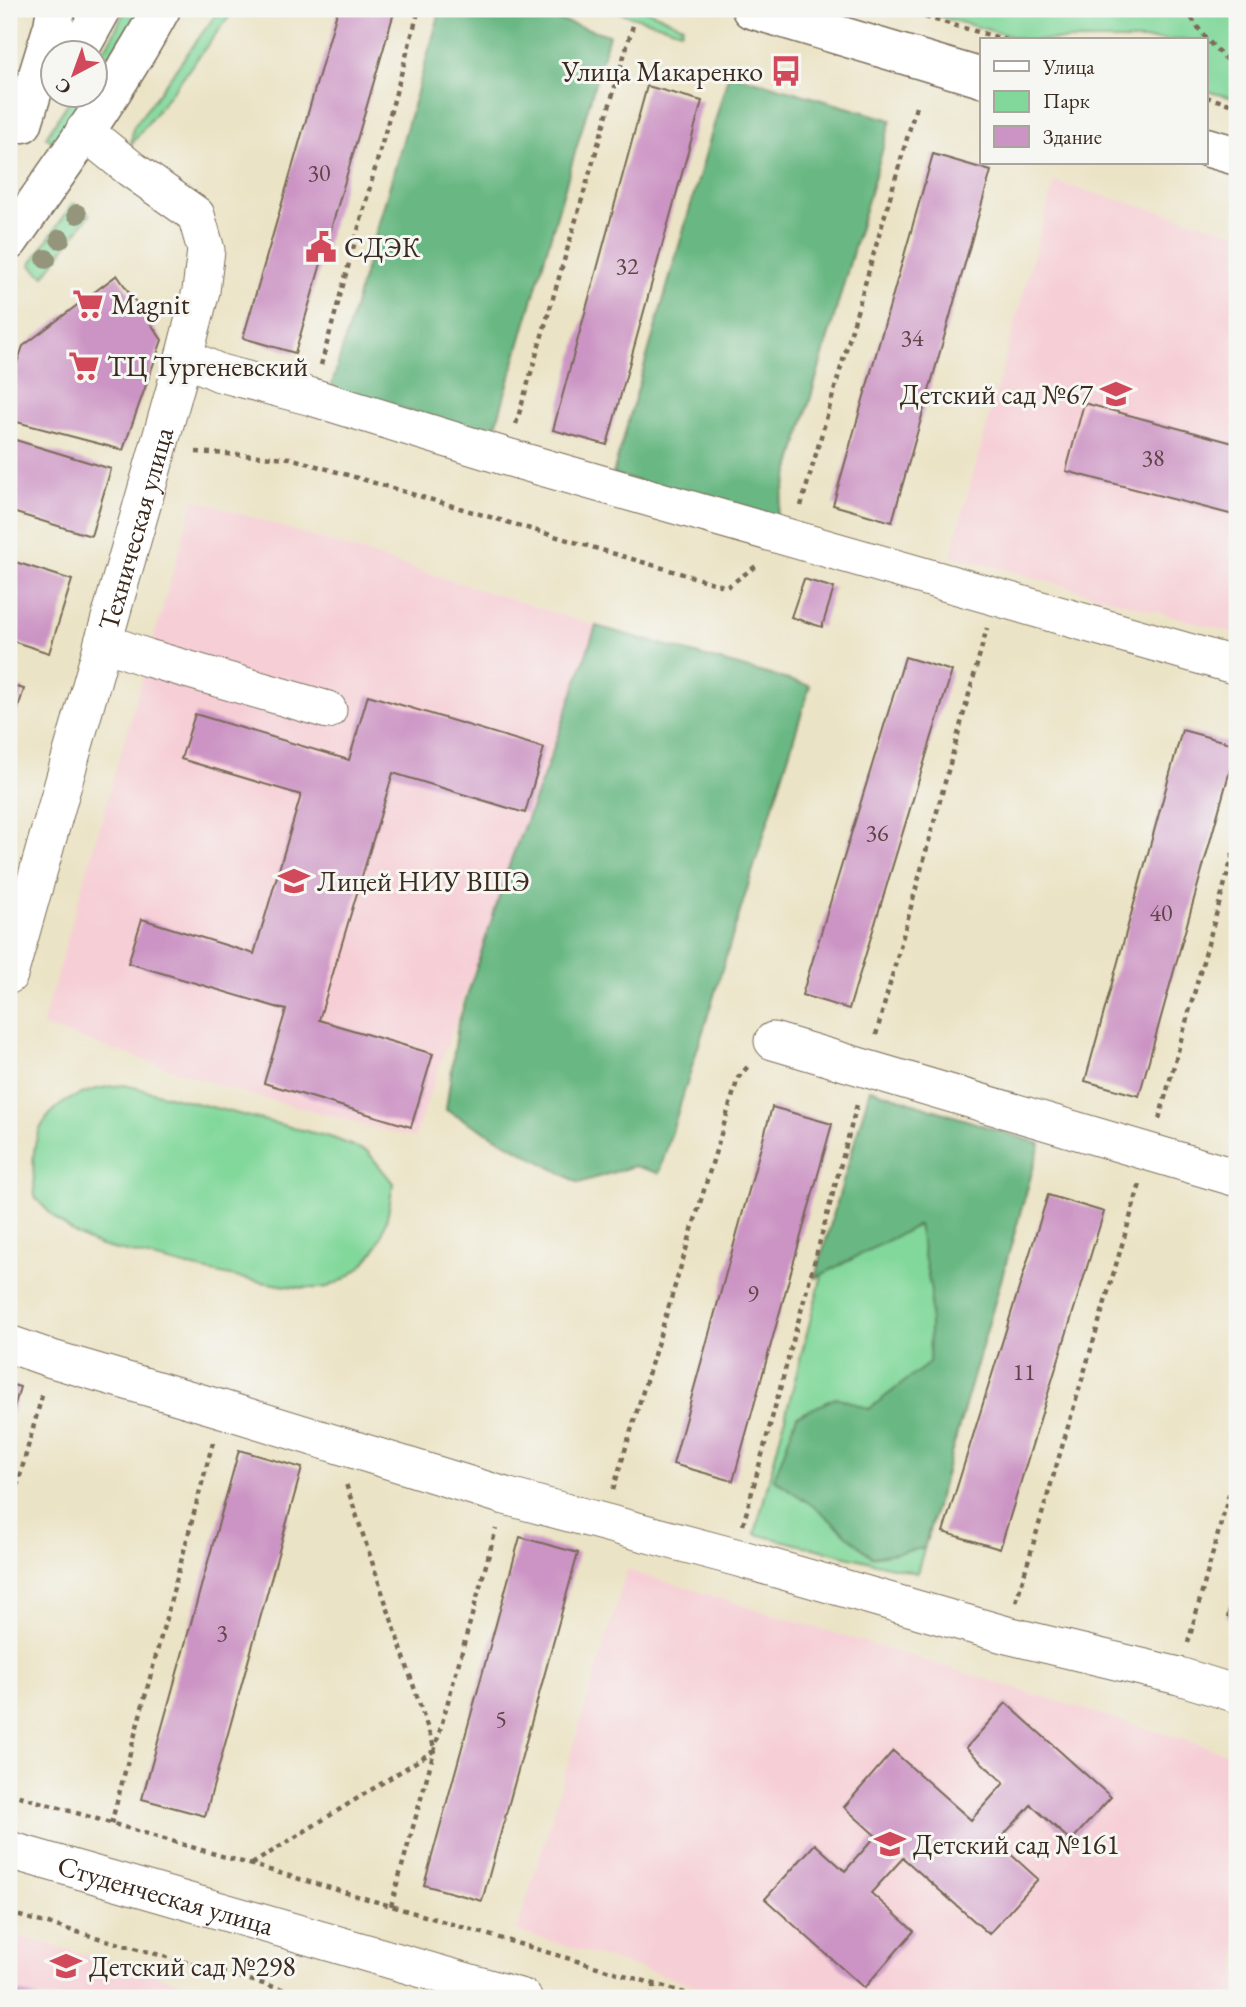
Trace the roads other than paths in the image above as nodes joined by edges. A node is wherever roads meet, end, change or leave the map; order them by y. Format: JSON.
{"nodes":[{"id":1,"x":56,"y":9,"type":"edge"},
{"id":2,"x":102,"y":9,"type":"edge"},
{"id":3,"x":175,"y":9,"type":"edge"},
{"id":4,"x":751,"y":9,"type":"edge"},
{"id":5,"x":154,"y":21,"type":"edge"},
{"id":6,"x":86,"y":38,"type":"edge"},
{"id":7,"x":980,"y":77,"type":"edge"},
{"id":8,"x":38,"y":104,"type":"edge"},
{"id":9,"x":84,"y":131,"type":"junction"},
{"id":10,"x":16,"y":133,"type":"edge"},
{"id":11,"x":1208,"y":148,"type":"edge"},
{"id":12,"x":1237,"y":156,"type":"edge"},
{"id":13,"x":9,"y":241,"type":"edge"},
{"id":14,"x":184,"y":357,"type":"junction"},
{"id":15,"x":103,"y":642,"type":"junction"},
{"id":16,"x":1237,"y":666,"type":"edge"},
{"id":17,"x":328,"y":710,"type":"dead end"},
{"id":18,"x":9,"y":975,"type":"edge"},
{"id":19,"x":773,"y":1041,"type":"road end"},
{"id":20,"x":1237,"y":1178,"type":"edge"},
{"id":21,"x":9,"y":1344,"type":"edge"},
{"id":22,"x":1237,"y":1694,"type":"edge"},
{"id":23,"x":9,"y":1850,"type":"edge"},
{"id":24,"x":480,"y":1992,"type":"edge"},
{"id":25,"x":523,"y":1998,"type":"edge"}],
"edges":[{"from":1,"to":10,"type":"main road"},
{"from":2,"to":6,"type":"main road"},
{"from":3,"to":5,"type":"main road"},
{"from":4,"to":7,"type":"main road"},
{"from":5,"to":9,"type":"main road"},
{"from":8,"to":10,"type":"main road"},
{"from":9,"to":13,"type":"main road"},
{"from":9,"to":14,"type":"street","name":"Техническая улица"},
{"from":11,"to":12,"type":"main road"},
{"from":14,"to":15,"type":"street","name":"Техническая улица"},
{"from":14,"to":16,"type":"street"},
{"from":15,"to":17,"type":"street"},
{"from":15,"to":18,"type":"street","name":"Техническая улица"},
{"from":19,"to":20,"type":"street"},
{"from":21,"to":22,"type":"street"},
{"from":23,"to":24,"type":"street","name":"Студенческая улица"},
{"from":24,"to":25,"type":"street","name":"Студенческая улица"}]}
